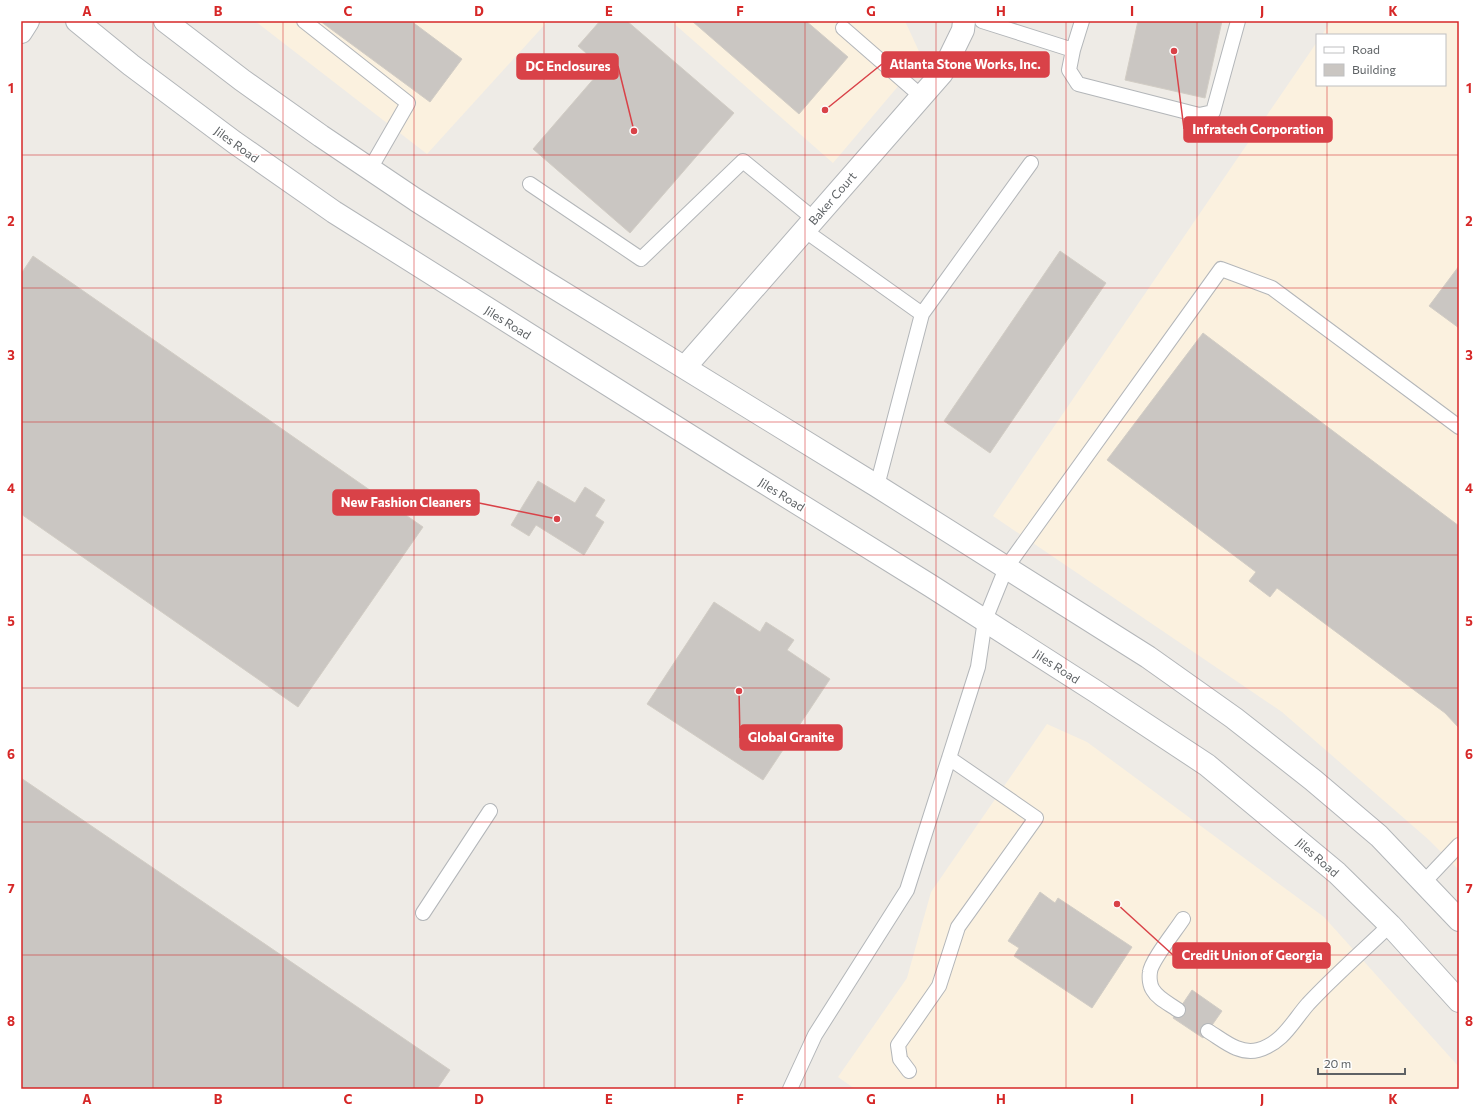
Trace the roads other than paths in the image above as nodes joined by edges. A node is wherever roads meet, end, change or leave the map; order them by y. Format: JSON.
{"nodes":[{"id":1,"x":28,"y":21,"type":"edge"},
{"id":2,"x":78,"y":21,"type":"edge"},
{"id":3,"x":165,"y":21,"type":"edge"},
{"id":4,"x":304,"y":21,"type":"edge"},
{"id":5,"x":964,"y":21,"type":"edge"},
{"id":6,"x":982,"y":21,"type":"edge"},
{"id":7,"x":1082,"y":21,"type":"edge"},
{"id":8,"x":1238,"y":21,"type":"edge"},
{"id":9,"x":843,"y":28,"type":"dead end"},
{"id":10,"x":21,"y":32,"type":"edge"},
{"id":11,"x":1073,"y":50,"type":"junction"},
{"id":12,"x":921,"y":96,"type":"junction"},
{"id":13,"x":1031,"y":163,"type":"dead end"},
{"id":14,"x":370,"y":169,"type":"junction"},
{"id":15,"x":530,"y":184,"type":"dead end"},
{"id":16,"x":809,"y":224,"type":"junction"},
{"id":17,"x":922,"y":314,"type":"junction"},
{"id":18,"x":685,"y":367,"type":"junction"},
{"id":19,"x":1459,"y":427,"type":"edge"},
{"id":20,"x":877,"y":486,"type":"junction"},
{"id":21,"x":1006,"y":568,"type":"junction"},
{"id":22,"x":984,"y":620,"type":"junction"},
{"id":23,"x":949,"y":758,"type":"junction"},
{"id":24,"x":490,"y":811,"type":"dead end"},
{"id":25,"x":1459,"y":845,"type":"edge"},
{"id":26,"x":1424,"y":882,"type":"junction"},
{"id":27,"x":423,"y":913,"type":"dead end"},
{"id":28,"x":1183,"y":919,"type":"dead end"},
{"id":29,"x":1459,"y":920,"type":"edge"},
{"id":30,"x":1390,"y":925,"type":"junction"},
{"id":31,"x":1459,"y":1001,"type":"edge"},
{"id":32,"x":1178,"y":1010,"type":"dead end"},
{"id":33,"x":1208,"y":1031,"type":"dead end"},
{"id":34,"x":909,"y":1072,"type":"dead end"},
{"id":35,"x":790,"y":1089,"type":"edge"}],
"edges":[{"from":1,"to":10,"type":"street"},
{"from":2,"to":22,"type":"street","name":"Jiles Road"},
{"from":3,"to":14,"type":"street"},
{"from":4,"to":14,"type":"lane"},
{"from":5,"to":12,"type":"street","name":"Baker Court"},
{"from":6,"to":11,"type":"lane"},
{"from":7,"to":11,"type":"lane"},
{"from":8,"to":11,"type":"lane"},
{"from":9,"to":12,"type":"lane"},
{"from":12,"to":16,"type":"street","name":"Baker Court"},
{"from":13,"to":17,"type":"lane"},
{"from":14,"to":18,"type":"street"},
{"from":15,"to":16,"type":"lane"},
{"from":16,"to":17,"type":"lane"},
{"from":16,"to":18,"type":"street","name":"Baker Court"},
{"from":17,"to":20,"type":"lane"},
{"from":18,"to":20,"type":"street"},
{"from":19,"to":21,"type":"lane"},
{"from":20,"to":21,"type":"street"},
{"from":21,"to":22,"type":"lane"},
{"from":21,"to":26,"type":"street"},
{"from":22,"to":23,"type":"lane"},
{"from":22,"to":30,"type":"street","name":"Jiles Road"},
{"from":23,"to":34,"type":"lane"},
{"from":23,"to":35,"type":"lane"},
{"from":24,"to":27,"type":"lane"},
{"from":25,"to":26,"type":"lane"},
{"from":26,"to":29,"type":"street"},
{"from":28,"to":32,"type":"lane"},
{"from":30,"to":31,"type":"street","name":"Jiles Road"},
{"from":30,"to":33,"type":"lane"}]}
